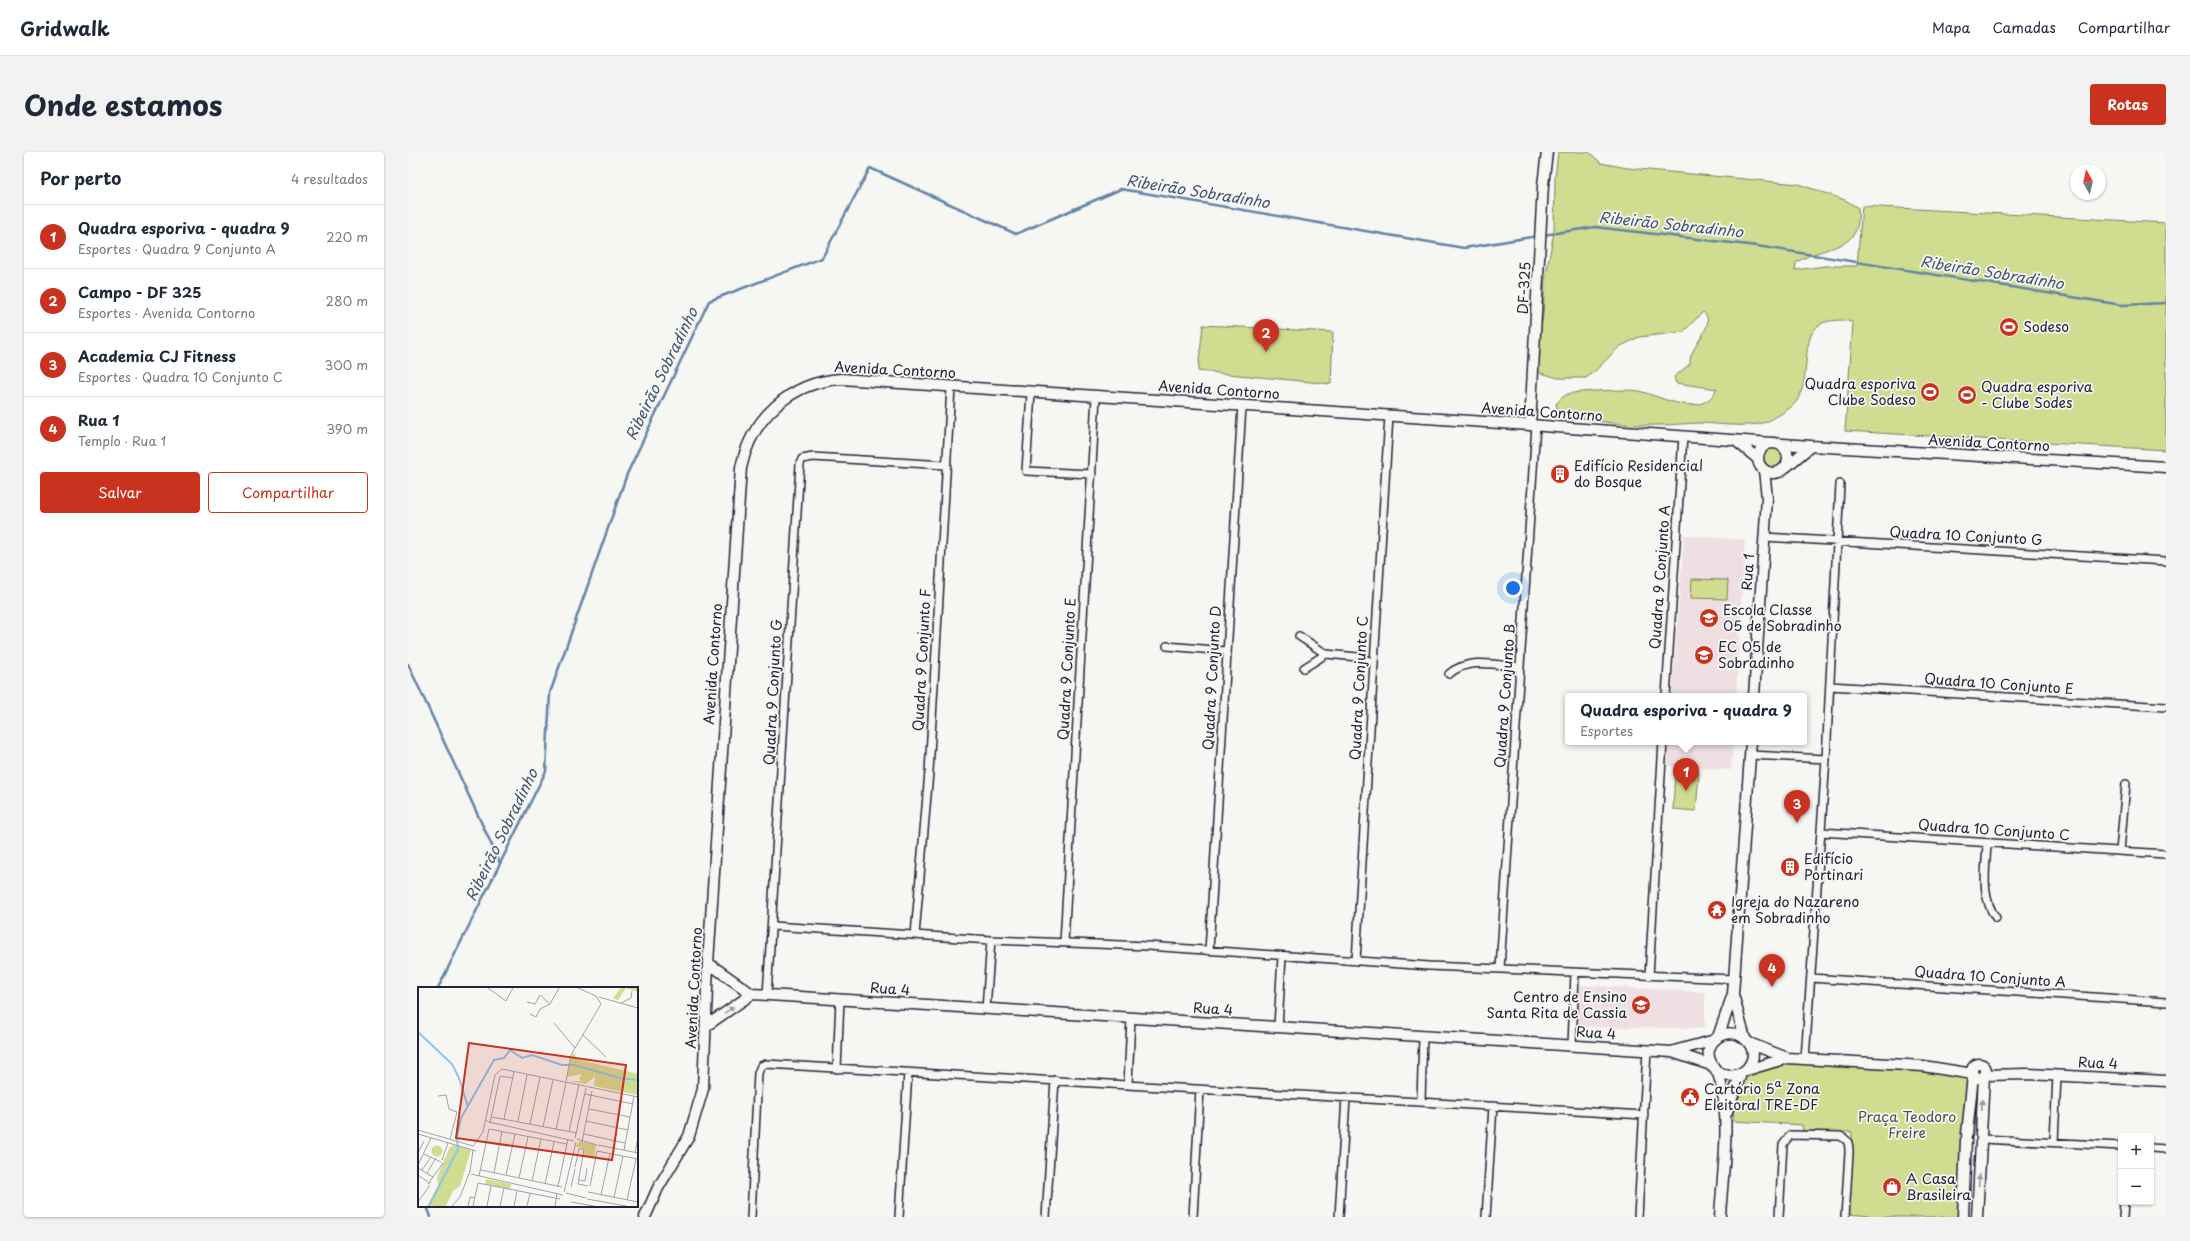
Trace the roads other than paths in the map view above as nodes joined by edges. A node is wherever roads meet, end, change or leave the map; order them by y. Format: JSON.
{"nodes":[{"id":1,"x":1547,"y":152,"type":"edge"},
{"id":2,"x":951,"y":387,"type":"junction"},
{"id":3,"x":1031,"y":392,"type":"junction"},
{"id":4,"x":1096,"y":397,"type":"junction"},
{"id":5,"x":1242,"y":406,"type":"junction"},
{"id":6,"x":1389,"y":416,"type":"junction"},
{"id":7,"x":1533,"y":425,"type":"junction"},
{"id":8,"x":1683,"y":436,"type":"junction"},
{"id":9,"x":1735,"y":440,"type":"junction"},
{"id":10,"x":1775,"y":443,"type":"junction"},
{"id":11,"x":1811,"y":446,"type":"junction"},
{"id":12,"x":1758,"y":460,"type":"junction"},
{"id":13,"x":945,"y":465,"type":"junction"},
{"id":14,"x":2166,"y":467,"type":"edge"},
{"id":15,"x":1783,"y":469,"type":"junction"},
{"id":16,"x":1764,"y":470,"type":"junction"},
{"id":17,"x":1092,"y":474,"type":"junction"},
{"id":18,"x":1840,"y":484,"type":"dead end"},
{"id":19,"x":1767,"y":498,"type":"junction"},
{"id":20,"x":1765,"y":536,"type":"junction"},
{"id":21,"x":1837,"y":542,"type":"junction"},
{"id":22,"x":2166,"y":561,"type":"edge"},
{"id":23,"x":1299,"y":636,"type":"dead end"},
{"id":24,"x":1167,"y":646,"type":"dead end"},
{"id":25,"x":1226,"y":651,"type":"junction"},
{"id":26,"x":1326,"y":654,"type":"junction"},
{"id":27,"x":1373,"y":662,"type":"junction"},
{"id":28,"x":1520,"y":667,"type":"junction"},
{"id":29,"x":1304,"y":668,"type":"dead end"},
{"id":30,"x":1449,"y":674,"type":"dead end"},
{"id":31,"x":1830,"y":686,"type":"junction"},
{"id":32,"x":1666,"y":693,"type":"edge"},
{"id":33,"x":1754,"y":693,"type":"edge"},
{"id":34,"x":2166,"y":707,"type":"edge"},
{"id":35,"x":1663,"y":745,"type":"edge"},
{"id":36,"x":1751,"y":745,"type":"edge"},
{"id":37,"x":1750,"y":754,"type":"junction"},
{"id":38,"x":1826,"y":759,"type":"junction"},
{"id":39,"x":2126,"y":784,"type":"dead end"},
{"id":40,"x":1821,"y":832,"type":"junction"},
{"id":41,"x":1987,"y":843,"type":"junction"},
{"id":42,"x":2120,"y":851,"type":"junction"},
{"id":43,"x":2166,"y":854,"type":"edge"},
{"id":44,"x":1996,"y":918,"type":"dead end"},
{"id":45,"x":773,"y":926,"type":"junction"},
{"id":46,"x":915,"y":935,"type":"junction"},
{"id":47,"x":991,"y":940,"type":"junction"},
{"id":48,"x":1064,"y":942,"type":"junction"},
{"id":49,"x":1209,"y":951,"type":"junction"},
{"id":50,"x":1282,"y":956,"type":"junction"},
{"id":51,"x":1356,"y":961,"type":"junction"},
{"id":52,"x":708,"y":963,"type":"junction"},
{"id":53,"x":1500,"y":968,"type":"junction"},
{"id":54,"x":1575,"y":974,"type":"junction"},
{"id":55,"x":1649,"y":976,"type":"junction"},
{"id":56,"x":1811,"y":978,"type":"junction"},
{"id":57,"x":1734,"y":979,"type":"junction"},
{"id":58,"x":752,"y":994,"type":"junction"},
{"id":59,"x":1733,"y":994,"type":"junction"},
{"id":60,"x":767,"y":995,"type":"junction"},
{"id":61,"x":840,"y":1000,"type":"junction"},
{"id":62,"x":2166,"y":1002,"type":"edge"},
{"id":63,"x":986,"y":1009,"type":"junction"},
{"id":64,"x":1131,"y":1018,"type":"junction"},
{"id":65,"x":706,"y":1026,"type":"junction"},
{"id":66,"x":1278,"y":1027,"type":"junction"},
{"id":67,"x":1423,"y":1036,"type":"junction"},
{"id":68,"x":1717,"y":1039,"type":"junction"},
{"id":69,"x":1747,"y":1041,"type":"junction"},
{"id":70,"x":1572,"y":1045,"type":"junction"},
{"id":71,"x":1647,"y":1050,"type":"junction"},
{"id":72,"x":1672,"y":1052,"type":"junction"},
{"id":73,"x":1787,"y":1058,"type":"junction"},
{"id":74,"x":1805,"y":1059,"type":"junction"},
{"id":75,"x":837,"y":1068,"type":"junction"},
{"id":76,"x":1714,"y":1068,"type":"junction"},
{"id":77,"x":908,"y":1072,"type":"junction"},
{"id":78,"x":1744,"y":1072,"type":"junction"},
{"id":79,"x":1979,"y":1072,"type":"junction"},
{"id":80,"x":2058,"y":1075,"type":"junction"},
{"id":81,"x":1054,"y":1080,"type":"junction"},
{"id":82,"x":2166,"y":1081,"type":"edge"},
{"id":83,"x":1128,"y":1084,"type":"junction"},
{"id":84,"x":1200,"y":1089,"type":"junction"},
{"id":85,"x":1346,"y":1097,"type":"junction"},
{"id":86,"x":1421,"y":1102,"type":"junction"},
{"id":87,"x":1493,"y":1106,"type":"junction"},
{"id":88,"x":1726,"y":1114,"type":"junction"},
{"id":89,"x":1644,"y":1115,"type":"junction"},
{"id":90,"x":1967,"y":1137,"type":"junction"},
{"id":91,"x":1981,"y":1139,"type":"junction"},
{"id":92,"x":2054,"y":1142,"type":"junction"},
{"id":93,"x":2118,"y":1146,"type":"edge"},
{"id":94,"x":2154,"y":1148,"type":"edge"},
{"id":95,"x":2166,"y":1149,"type":"edge"},
{"id":96,"x":2124,"y":1205,"type":"edge"},
{"id":97,"x":645,"y":1217,"type":"edge"},
{"id":98,"x":751,"y":1217,"type":"edge"},
{"id":99,"x":899,"y":1217,"type":"edge"},
{"id":100,"x":1046,"y":1217,"type":"edge"},
{"id":101,"x":1193,"y":1217,"type":"edge"},
{"id":102,"x":1339,"y":1217,"type":"edge"},
{"id":103,"x":1486,"y":1217,"type":"edge"},
{"id":104,"x":1638,"y":1217,"type":"edge"},
{"id":105,"x":1720,"y":1217,"type":"edge"},
{"id":106,"x":1779,"y":1217,"type":"edge"},
{"id":107,"x":1845,"y":1217,"type":"edge"},
{"id":108,"x":1963,"y":1217,"type":"edge"},
{"id":109,"x":1977,"y":1217,"type":"edge"},
{"id":110,"x":2123,"y":1217,"type":"edge"}],
"edges":[{"from":1,"to":7,"type":"street","name":"DF-325"},
{"from":2,"to":3,"type":"street","name":"Avenida Contorno"},
{"from":2,"to":13,"type":"street","name":"Quadra 9 Conjunto F"},
{"from":2,"to":52,"type":"street","name":"Avenida Contorno"},
{"from":3,"to":4,"type":"street","name":"Avenida Contorno"},
{"from":3,"to":17,"type":"street"},
{"from":4,"to":5,"type":"street","name":"Avenida Contorno"},
{"from":4,"to":17,"type":"street","name":"Quadra 9 Conjunto E"},
{"from":5,"to":6,"type":"street","name":"Avenida Contorno"},
{"from":5,"to":25,"type":"street","name":"Quadra 9 Conjunto D"},
{"from":6,"to":7,"type":"street","name":"Avenida Contorno"},
{"from":6,"to":27,"type":"street","name":"Quadra 9 Conjunto C"},
{"from":7,"to":8,"type":"street","name":"Avenida Contorno"},
{"from":7,"to":28,"type":"street","name":"Quadra 9 Conjunto B"},
{"from":8,"to":9,"type":"street","name":"Avenida Contorno"},
{"from":8,"to":32,"type":"street","name":"Quadra 9 Conjunto A"},
{"from":9,"to":10,"type":"street","name":"Avenida Contorno"},
{"from":9,"to":12,"type":"street"},
{"from":10,"to":11,"type":"street","name":"Avenida Contorno"},
{"from":10,"to":12,"type":"street"},
{"from":10,"to":15,"type":"street"},
{"from":11,"to":14,"type":"street","name":"Avenida Contorno"},
{"from":11,"to":15,"type":"street"},
{"from":12,"to":16,"type":"street"},
{"from":13,"to":45,"type":"street","name":"Quadra 9 Conjunto G"},
{"from":13,"to":46,"type":"street","name":"Quadra 9 Conjunto F"},
{"from":15,"to":16,"type":"street"},
{"from":15,"to":19,"type":"street","name":"Rua 1"},
{"from":16,"to":19,"type":"street","name":"Rua 1"},
{"from":17,"to":48,"type":"street","name":"Quadra 9 Conjunto E"},
{"from":18,"to":21,"type":"street"},
{"from":19,"to":20,"type":"street","name":"Rua 1"},
{"from":20,"to":21,"type":"street","name":"Quadra 10 Conjunto G"},
{"from":20,"to":33,"type":"street","name":"Rua 1"},
{"from":21,"to":22,"type":"street","name":"Quadra 10 Conjunto G"},
{"from":21,"to":31,"type":"street"},
{"from":23,"to":26,"type":"street"},
{"from":24,"to":25,"type":"street"},
{"from":25,"to":49,"type":"street","name":"Quadra 9 Conjunto D"},
{"from":26,"to":27,"type":"street"},
{"from":26,"to":29,"type":"street"},
{"from":27,"to":51,"type":"street","name":"Quadra 9 Conjunto C"},
{"from":28,"to":30,"type":"street"},
{"from":28,"to":53,"type":"street","name":"Quadra 9 Conjunto B"},
{"from":31,"to":34,"type":"street","name":"Quadra 10 Conjunto E"},
{"from":31,"to":38,"type":"street"},
{"from":35,"to":55,"type":"street"},
{"from":36,"to":37,"type":"street"},
{"from":37,"to":38,"type":"street"},
{"from":37,"to":57,"type":"street"},
{"from":38,"to":40,"type":"street"},
{"from":39,"to":42,"type":"street"},
{"from":40,"to":41,"type":"street","name":"Quadra 10 Conjunto C"},
{"from":40,"to":56,"type":"street"},
{"from":41,"to":42,"type":"street","name":"Quadra 10 Conjunto C"},
{"from":41,"to":44,"type":"street"},
{"from":42,"to":43,"type":"street","name":"Quadra 10 Conjunto C"},
{"from":45,"to":46,"type":"street"},
{"from":45,"to":60,"type":"street","name":"Quadra 9 Conjunto G"},
{"from":46,"to":47,"type":"street"},
{"from":47,"to":48,"type":"street"},
{"from":47,"to":63,"type":"street"},
{"from":48,"to":49,"type":"street"},
{"from":49,"to":50,"type":"street"},
{"from":50,"to":51,"type":"street"},
{"from":50,"to":66,"type":"street"},
{"from":51,"to":53,"type":"street"},
{"from":52,"to":58,"type":"street"},
{"from":52,"to":65,"type":"street","name":"Avenida Contorno"},
{"from":53,"to":54,"type":"street"},
{"from":54,"to":55,"type":"street"},
{"from":54,"to":70,"type":"street"},
{"from":55,"to":57,"type":"street"},
{"from":56,"to":62,"type":"street","name":"Quadra 10 Conjunto A"},
{"from":56,"to":74,"type":"street"},
{"from":57,"to":59,"type":"street"},
{"from":58,"to":60,"type":"street","name":"Rua 4"},
{"from":65,"to":58,"type":"street","one_way":true},
{"from":59,"to":68,"type":"street"},
{"from":59,"to":69,"type":"street"},
{"from":60,"to":61,"type":"street","name":"Rua 4"},
{"from":61,"to":63,"type":"street","name":"Rua 4"},
{"from":61,"to":75,"type":"street"},
{"from":63,"to":64,"type":"street","name":"Rua 4"},
{"from":64,"to":66,"type":"street","name":"Rua 4"},
{"from":64,"to":83,"type":"street"},
{"from":65,"to":97,"type":"street","name":"Avenida Contorno"},
{"from":66,"to":67,"type":"street","name":"Rua 4"},
{"from":67,"to":70,"type":"street","name":"Rua 4"},
{"from":67,"to":86,"type":"street"},
{"from":68,"to":69,"type":"street"},
{"from":68,"to":72,"type":"street"},
{"from":68,"to":76,"type":"street"},
{"from":69,"to":73,"type":"street"},
{"from":69,"to":78,"type":"street"},
{"from":70,"to":71,"type":"street","name":"Rua 4"},
{"from":71,"to":72,"type":"street","name":"Rua 4"},
{"from":71,"to":89,"type":"street"},
{"from":72,"to":76,"type":"street"},
{"from":73,"to":74,"type":"street"},
{"from":73,"to":78,"type":"street"},
{"from":74,"to":79,"type":"street","name":"Rua 4"},
{"from":75,"to":77,"type":"street"},
{"from":75,"to":98,"type":"street"},
{"from":76,"to":78,"type":"street"},
{"from":76,"to":88,"type":"street"},
{"from":77,"to":81,"type":"street"},
{"from":77,"to":99,"type":"street"},
{"from":78,"to":88,"type":"street"},
{"from":79,"to":80,"type":"street","name":"Rua 4"},
{"from":79,"to":90,"type":"street"},
{"from":91,"to":79,"type":"street","one_way":true},
{"from":80,"to":82,"type":"street","name":"Rua 4"},
{"from":80,"to":92,"type":"street"},
{"from":81,"to":83,"type":"street"},
{"from":81,"to":100,"type":"street"},
{"from":83,"to":84,"type":"street"},
{"from":84,"to":85,"type":"street"},
{"from":84,"to":101,"type":"street"},
{"from":85,"to":86,"type":"street"},
{"from":85,"to":102,"type":"street"},
{"from":86,"to":87,"type":"street"},
{"from":87,"to":89,"type":"street"},
{"from":87,"to":103,"type":"street"},
{"from":88,"to":105,"type":"street"},
{"from":89,"to":104,"type":"street"},
{"from":90,"to":91,"type":"street"},
{"from":90,"to":108,"type":"street"},
{"from":91,"to":92,"type":"street"},
{"from":109,"to":91,"type":"street","one_way":true},
{"from":92,"to":93,"type":"street"},
{"from":94,"to":95,"type":"street"},
{"from":96,"to":110,"type":"street"},
{"from":106,"to":107,"type":"street"}]}
